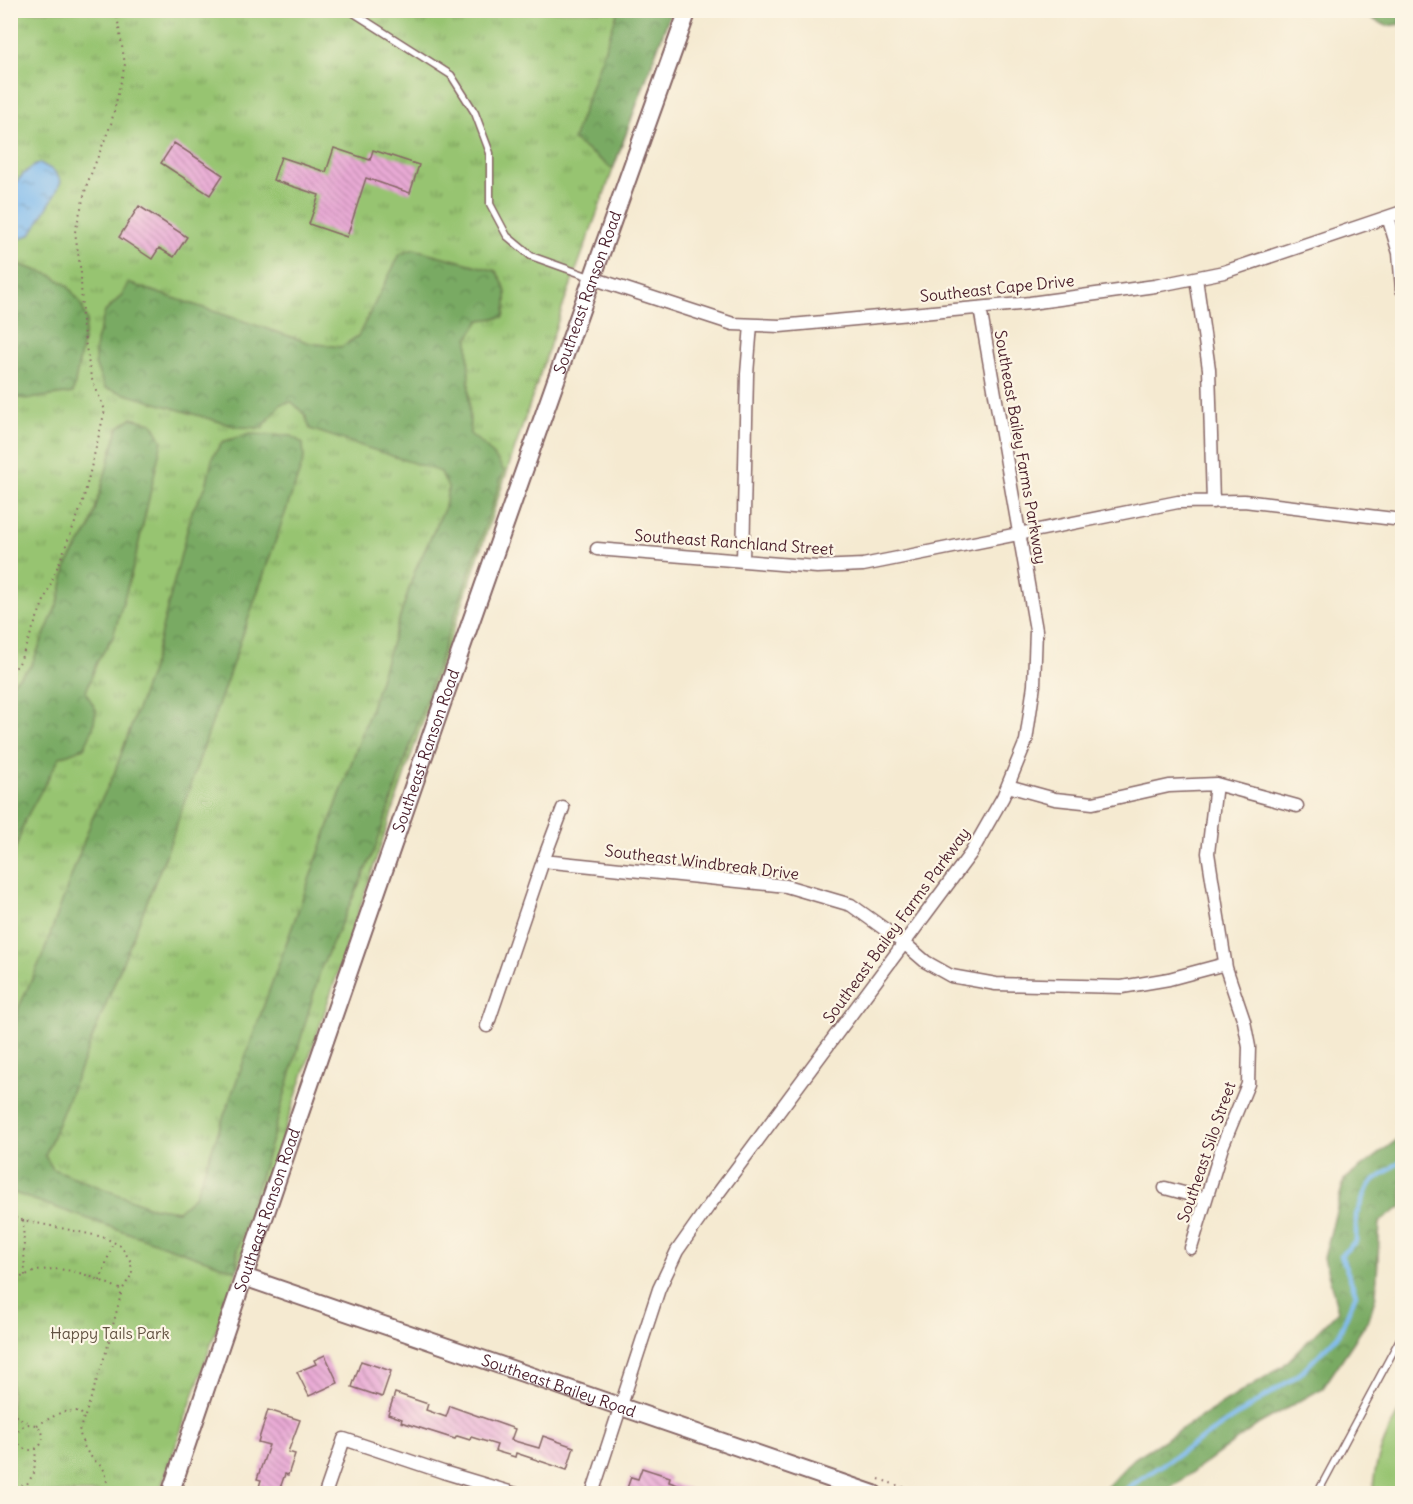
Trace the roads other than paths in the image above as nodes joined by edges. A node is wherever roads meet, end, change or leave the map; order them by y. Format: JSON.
{"nodes":[{"id":1,"x":348,"y":10,"type":"edge"},
{"id":2,"x":688,"y":10,"type":"edge"},
{"id":3,"x":1402,"y":212,"type":"edge"},
{"id":4,"x":1388,"y":217,"type":"junction"},
{"id":5,"x":592,"y":278,"type":"junction"},
{"id":6,"x":1196,"y":278,"type":"junction"},
{"id":7,"x":1402,"y":290,"type":"edge"},
{"id":8,"x":980,"y":308,"type":"junction"},
{"id":9,"x":751,"y":325,"type":"junction"},
{"id":10,"x":1213,"y":501,"type":"junction"},
{"id":11,"x":1402,"y":520,"type":"edge"},
{"id":12,"x":1019,"y":535,"type":"junction"},
{"id":13,"x":597,"y":549,"type":"dead end"},
{"id":14,"x":743,"y":561,"type":"junction"},
{"id":15,"x":1216,"y":784,"type":"junction"},
{"id":16,"x":1008,"y":786,"type":"junction"},
{"id":17,"x":1297,"y":806,"type":"dead end"},
{"id":18,"x":563,"y":808,"type":"dead end"},
{"id":19,"x":543,"y":861,"type":"junction"},
{"id":20,"x":904,"y":943,"type":"junction"},
{"id":21,"x":1225,"y":964,"type":"junction"},
{"id":22,"x":487,"y":1026,"type":"dead end"},
{"id":23,"x":1165,"y":1188,"type":"dead end"},
{"id":24,"x":1206,"y":1199,"type":"junction"},
{"id":25,"x":1191,"y":1248,"type":"dead end"},
{"id":26,"x":244,"y":1276,"type":"junction"},
{"id":27,"x":1402,"y":1335,"type":"edge"},
{"id":28,"x":621,"y":1407,"type":"junction"},
{"id":29,"x":170,"y":1494,"type":"edge"},
{"id":30,"x":325,"y":1494,"type":"edge"},
{"id":31,"x":516,"y":1494,"type":"edge"},
{"id":32,"x":592,"y":1494,"type":"edge"},
{"id":33,"x":874,"y":1494,"type":"edge"},
{"id":34,"x":1317,"y":1494,"type":"edge"}],
"edges":[{"from":1,"to":5,"type":"lane"},
{"from":2,"to":5,"type":"street","name":"Southeast Ranson Road"},
{"from":3,"to":4,"type":"street","name":"Southeast Cape Drive"},
{"from":4,"to":6,"type":"street","name":"Southeast Cape Drive"},
{"from":4,"to":7,"type":"street"},
{"from":5,"to":9,"type":"street","name":"Southeast Cape Drive"},
{"from":5,"to":26,"type":"street","name":"Southeast Ranson Road"},
{"from":6,"to":8,"type":"street","name":"Southeast Cape Drive"},
{"from":6,"to":10,"type":"street"},
{"from":8,"to":9,"type":"street","name":"Southeast Cape Drive"},
{"from":8,"to":12,"type":"street","name":"Southeast Bailey Farms Parkway"},
{"from":9,"to":14,"type":"street"},
{"from":10,"to":11,"type":"street","name":"Southeast Ranchland Street"},
{"from":10,"to":12,"type":"street","name":"Southeast Ranchland Street"},
{"from":12,"to":14,"type":"street","name":"Southeast Ranchland Street"},
{"from":12,"to":16,"type":"street","name":"Southeast Bailey Farms Parkway"},
{"from":13,"to":14,"type":"street","name":"Southeast Ranchland Street"},
{"from":15,"to":16,"type":"street"},
{"from":15,"to":17,"type":"street"},
{"from":15,"to":21,"type":"street","name":"Southeast Silo Street"},
{"from":16,"to":20,"type":"street","name":"Southeast Bailey Farms Parkway"},
{"from":18,"to":19,"type":"street"},
{"from":19,"to":20,"type":"street","name":"Southeast Windbreak Drive"},
{"from":19,"to":22,"type":"street"},
{"from":20,"to":21,"type":"street","name":"Southeast Windbreak Drive"},
{"from":20,"to":28,"type":"street","name":"Southeast Bailey Farms Parkway"},
{"from":21,"to":24,"type":"street","name":"Southeast Silo Street"},
{"from":23,"to":24,"type":"street"},
{"from":24,"to":25,"type":"street","name":"Southeast Silo Street"},
{"from":26,"to":28,"type":"street","name":"Southeast Bailey Road"},
{"from":26,"to":29,"type":"street","name":"Southeast Ranson Road"},
{"from":27,"to":34,"type":"lane"},
{"from":28,"to":32,"type":"street","name":"Southeast Bailey Farms Parkway"},
{"from":28,"to":33,"type":"street","name":"Southeast Bailey Road"},
{"from":30,"to":31,"type":"street"}]}
